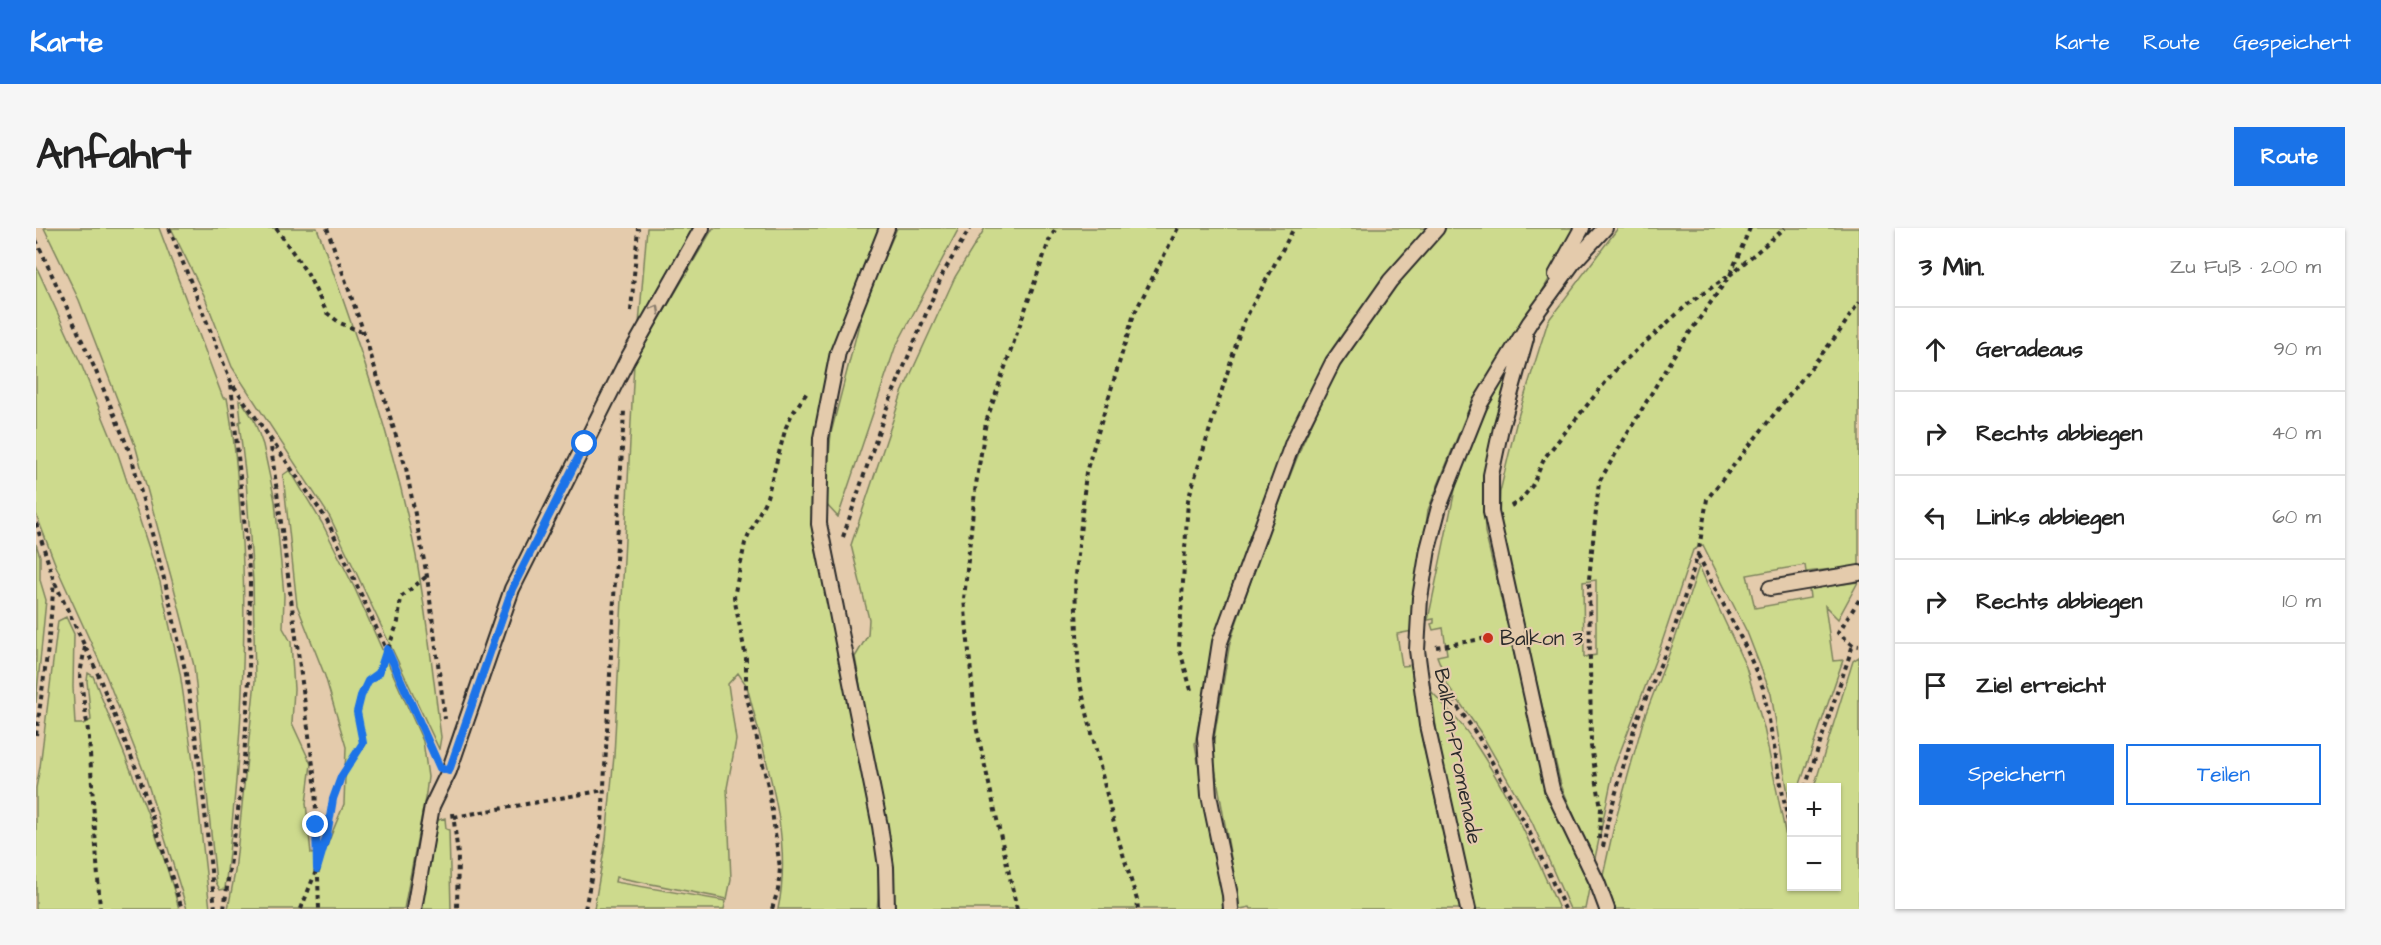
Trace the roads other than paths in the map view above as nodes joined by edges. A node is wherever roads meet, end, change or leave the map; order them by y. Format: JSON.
{"nodes":[{"id":1,"x":702,"y":228,"type":"edge"},
{"id":2,"x":887,"y":228,"type":"edge"},
{"id":3,"x":1437,"y":228,"type":"edge"},
{"id":4,"x":1582,"y":228,"type":"edge"},
{"id":5,"x":1605,"y":228,"type":"edge"},
{"id":6,"x":1530,"y":322,"type":"junction"},
{"id":7,"x":1859,"y":573,"type":"edge"},
{"id":8,"x":1770,"y":588,"type":"dead end"},
{"id":9,"x":414,"y":909,"type":"edge"},
{"id":10,"x":887,"y":909,"type":"edge"},
{"id":11,"x":1231,"y":909,"type":"edge"},
{"id":12,"x":1468,"y":909,"type":"edge"},
{"id":13,"x":1607,"y":909,"type":"edge"}],
"edges":[{"from":9,"to":1,"type":"lane","one_way":true},
{"from":2,"to":10,"type":"lane"},
{"from":3,"to":11,"type":"lane"},
{"from":4,"to":6,"type":"lane"},
{"from":5,"to":6,"type":"lane","name":"Balkon-Promenade"},
{"from":6,"to":12,"type":"lane","name":"Balkon-Promenade"},
{"from":6,"to":13,"type":"lane"},
{"from":7,"to":8,"type":"lane"}]}
